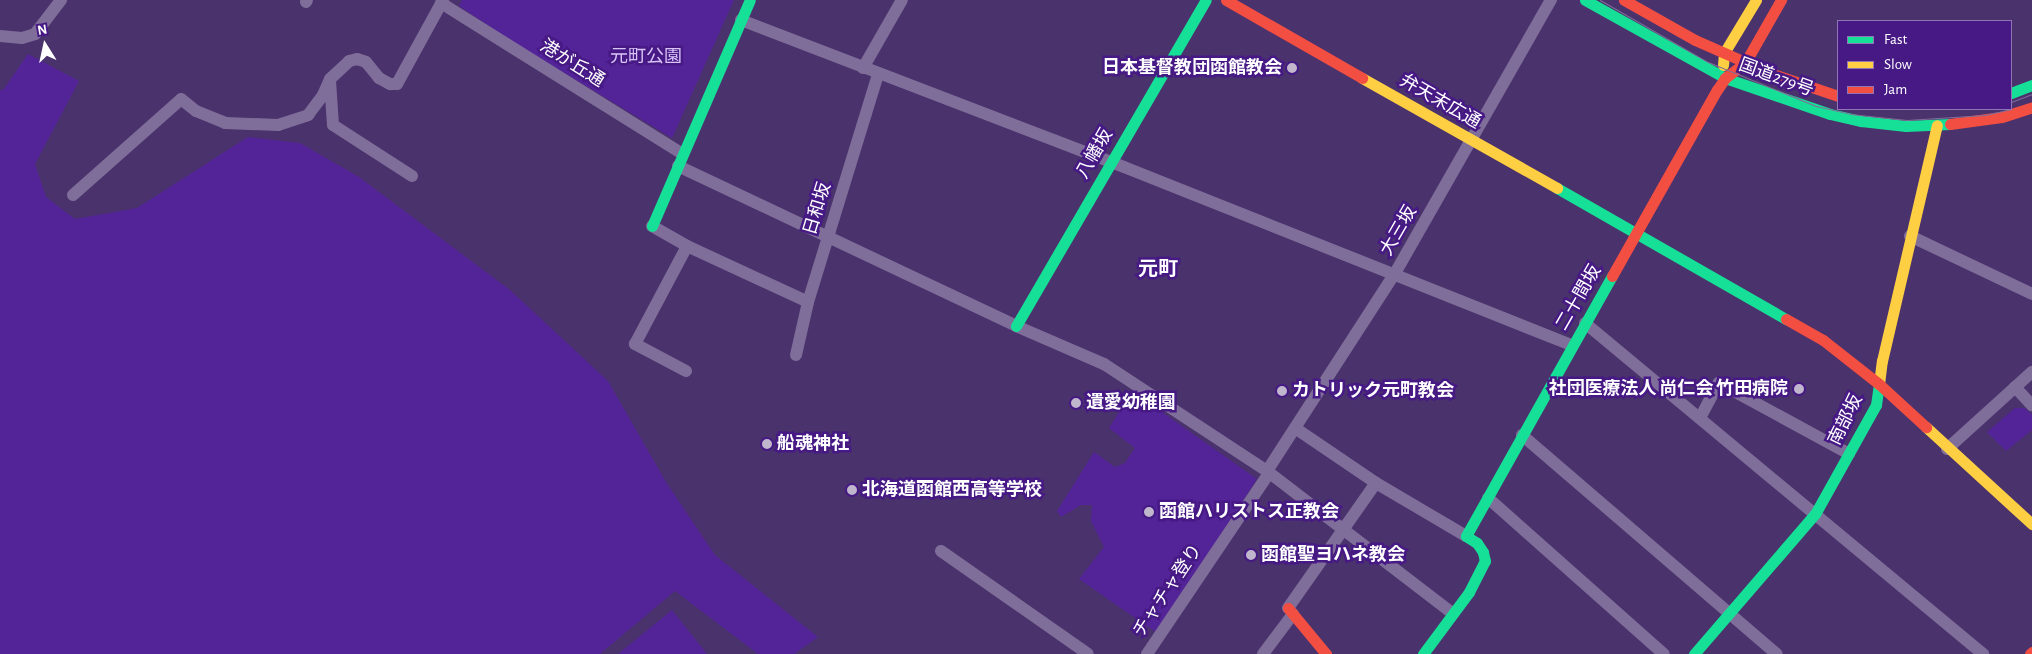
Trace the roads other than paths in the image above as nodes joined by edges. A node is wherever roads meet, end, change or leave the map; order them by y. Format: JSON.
{"nodes":[{"id":1,"x":61,"y":0,"type":"edge"},
{"id":2,"x":750,"y":0,"type":"edge"},
{"id":3,"x":902,"y":0,"type":"edge"},
{"id":4,"x":1206,"y":0,"type":"edge"},
{"id":5,"x":1226,"y":0,"type":"edge"},
{"id":6,"x":1551,"y":0,"type":"edge"},
{"id":7,"x":1585,"y":0,"type":"edge"},
{"id":8,"x":1624,"y":0,"type":"edge"},
{"id":9,"x":1756,"y":0,"type":"edge"},
{"id":10,"x":1781,"y":0,"type":"edge"},
{"id":11,"x":442,"y":2,"type":"edge"},
{"id":12,"x":742,"y":20,"type":"junction"},
{"id":13,"x":0,"y":36,"type":"edge"},
{"id":14,"x":1724,"y":53,"type":"junction"},
{"id":15,"x":1745,"y":62,"type":"junction"},
{"id":16,"x":862,"y":68,"type":"junction"},
{"id":17,"x":878,"y":74,"type":"junction"},
{"id":18,"x":1725,"y":78,"type":"junction"},
{"id":19,"x":330,"y":79,"type":"junction"},
{"id":20,"x":2032,"y":85,"type":"edge"},
{"id":21,"x":2012,"y":93,"type":"edge"},
{"id":22,"x":1837,"y":96,"type":"edge"},
{"id":23,"x":2032,"y":107,"type":"edge"},
{"id":24,"x":1937,"y":125,"type":"junction"},
{"id":25,"x":1472,"y":140,"type":"junction"},
{"id":26,"x":684,"y":154,"type":"junction"},
{"id":27,"x":1110,"y":163,"type":"junction"},
{"id":28,"x":678,"y":166,"type":"junction"},
{"id":29,"x":412,"y":176,"type":"dead end"},
{"id":30,"x":73,"y":195,"type":"dead end"},
{"id":31,"x":652,"y":226,"type":"joint"},
{"id":32,"x":1635,"y":234,"type":"junction"},
{"id":33,"x":1910,"y":236,"type":"junction"},
{"id":34,"x":828,"y":238,"type":"junction"},
{"id":35,"x":687,"y":246,"type":"junction"},
{"id":36,"x":1394,"y":275,"type":"junction"},
{"id":37,"x":2032,"y":294,"type":"edge"},
{"id":38,"x":808,"y":302,"type":"junction"},
{"id":39,"x":1585,"y":323,"type":"junction"},
{"id":40,"x":1016,"y":326,"type":"junction"},
{"id":41,"x":1572,"y":345,"type":"junction"},
{"id":42,"x":796,"y":354,"type":"dead end"},
{"id":43,"x":686,"y":372,"type":"dead end"},
{"id":44,"x":2032,"y":372,"type":"edge"},
{"id":45,"x":1878,"y":384,"type":"junction"},
{"id":46,"x":2015,"y":387,"type":"junction"},
{"id":47,"x":2032,"y":405,"type":"edge"},
{"id":48,"x":1700,"y":418,"type":"junction"},
{"id":49,"x":1295,"y":428,"type":"junction"},
{"id":50,"x":1522,"y":435,"type":"junction"},
{"id":51,"x":1947,"y":448,"type":"junction"},
{"id":52,"x":1849,"y":454,"type":"junction"},
{"id":53,"x":1268,"y":472,"type":"junction"},
{"id":54,"x":1376,"y":483,"type":"junction"},
{"id":55,"x":1488,"y":498,"type":"junction"},
{"id":56,"x":1814,"y":514,"type":"junction"},
{"id":57,"x":2032,"y":524,"type":"edge"},
{"id":58,"x":1342,"y":529,"type":"junction"},
{"id":59,"x":1466,"y":536,"type":"junction"},
{"id":60,"x":941,"y":551,"type":"dead end"},
{"id":61,"x":1291,"y":611,"type":"junction"},
{"id":62,"x":1452,"y":613,"type":"junction"},
{"id":63,"x":1730,"y":614,"type":"junction"},
{"id":64,"x":1088,"y":654,"type":"edge"},
{"id":65,"x":1147,"y":654,"type":"edge"},
{"id":66,"x":1263,"y":654,"type":"edge"},
{"id":67,"x":1326,"y":654,"type":"edge"},
{"id":68,"x":1423,"y":654,"type":"edge"},
{"id":69,"x":1664,"y":654,"type":"edge"},
{"id":70,"x":1694,"y":654,"type":"edge"},
{"id":71,"x":1777,"y":654,"type":"edge"},
{"id":72,"x":1983,"y":654,"type":"edge"}],
"edges":[{"from":1,"to":13,"type":"street"},
{"from":2,"to":12,"type":"main road"},
{"from":3,"to":16,"type":"street"},
{"from":4,"to":27,"type":"main road","name":"八幡坂"},
{"from":5,"to":25,"type":"main road","name":"弁天末広通"},
{"from":6,"to":25,"type":"street","name":"大三坂"},
{"from":7,"to":18,"type":"main road","name":"国道279号"},
{"from":8,"to":14,"type":"main road","name":"国道279号"},
{"from":9,"to":14,"type":"main road"},
{"from":10,"to":15,"type":"main road"},
{"from":11,"to":19,"type":"street"},
{"from":11,"to":26,"type":"street","name":"港が丘通"},
{"from":12,"to":16,"type":"street"},
{"from":12,"to":26,"type":"main road"},
{"from":14,"to":15,"type":"main road","name":"国道279号"},
{"from":14,"to":18,"type":"main road"},
{"from":15,"to":18,"type":"main road"},
{"from":15,"to":22,"type":"main road","name":"国道279号"},
{"from":16,"to":17,"type":"street"},
{"from":17,"to":27,"type":"street"},
{"from":17,"to":34,"type":"street","name":"日和坂"},
{"from":18,"to":24,"type":"main road","name":"国道279号"},
{"from":18,"to":32,"type":"main road","name":"二十間坂"},
{"from":19,"to":29,"type":"street"},
{"from":19,"to":30,"type":"street"},
{"from":20,"to":21,"type":"main road"},
{"from":23,"to":24,"type":"main road","name":"国道279号"},
{"from":24,"to":33,"type":"main road","name":"南部坂"},
{"from":25,"to":32,"type":"main road","name":"弁天末広通"},
{"from":25,"to":36,"type":"street","name":"大三坂"},
{"from":26,"to":28,"type":"main road"},
{"from":27,"to":36,"type":"street"},
{"from":27,"to":40,"type":"main road","name":"八幡坂"},
{"from":28,"to":31,"type":"main road"},
{"from":28,"to":34,"type":"street"},
{"from":31,"to":35,"type":"street"},
{"from":32,"to":39,"type":"main road","name":"二十間坂"},
{"from":32,"to":45,"type":"main road","name":"弁天末広通"},
{"from":33,"to":37,"type":"street"},
{"from":33,"to":45,"type":"main road","name":"南部坂"},
{"from":34,"to":38,"type":"street","name":"日和坂"},
{"from":34,"to":40,"type":"street"},
{"from":35,"to":38,"type":"street"},
{"from":35,"to":43,"type":"street"},
{"from":36,"to":41,"type":"street"},
{"from":36,"to":49,"type":"street","name":"大三坂"},
{"from":38,"to":42,"type":"street","name":"日和坂"},
{"from":39,"to":41,"type":"main road","name":"二十間坂"},
{"from":39,"to":48,"type":"street"},
{"from":40,"to":53,"type":"street"},
{"from":41,"to":50,"type":"main road","name":"二十間坂"},
{"from":44,"to":46,"type":"street"},
{"from":45,"to":51,"type":"main road","name":"弁天末広通"},
{"from":45,"to":52,"type":"main road","name":"南部坂"},
{"from":46,"to":47,"type":"street"},
{"from":46,"to":51,"type":"street"},
{"from":48,"to":52,"type":"street"},
{"from":48,"to":56,"type":"street"},
{"from":49,"to":53,"type":"street","name":"大三坂"},
{"from":49,"to":54,"type":"street"},
{"from":50,"to":55,"type":"main road","name":"二十間坂"},
{"from":50,"to":63,"type":"street"},
{"from":51,"to":57,"type":"main road","name":"弁天末広通"},
{"from":52,"to":56,"type":"main road","name":"南部坂"},
{"from":53,"to":58,"type":"street"},
{"from":53,"to":65,"type":"street","name":"チャチャ登り"},
{"from":54,"to":58,"type":"street"},
{"from":54,"to":59,"type":"street"},
{"from":55,"to":59,"type":"main road","name":"二十間坂"},
{"from":55,"to":69,"type":"street"},
{"from":56,"to":63,"type":"main road","name":"南部坂"},
{"from":56,"to":72,"type":"street"},
{"from":58,"to":61,"type":"street"},
{"from":58,"to":62,"type":"street"},
{"from":59,"to":62,"type":"main road"},
{"from":60,"to":64,"type":"street"},
{"from":61,"to":66,"type":"street"},
{"from":61,"to":67,"type":"main road"},
{"from":62,"to":68,"type":"main road"},
{"from":63,"to":70,"type":"main road","name":"南部坂"},
{"from":63,"to":71,"type":"street"}]}
